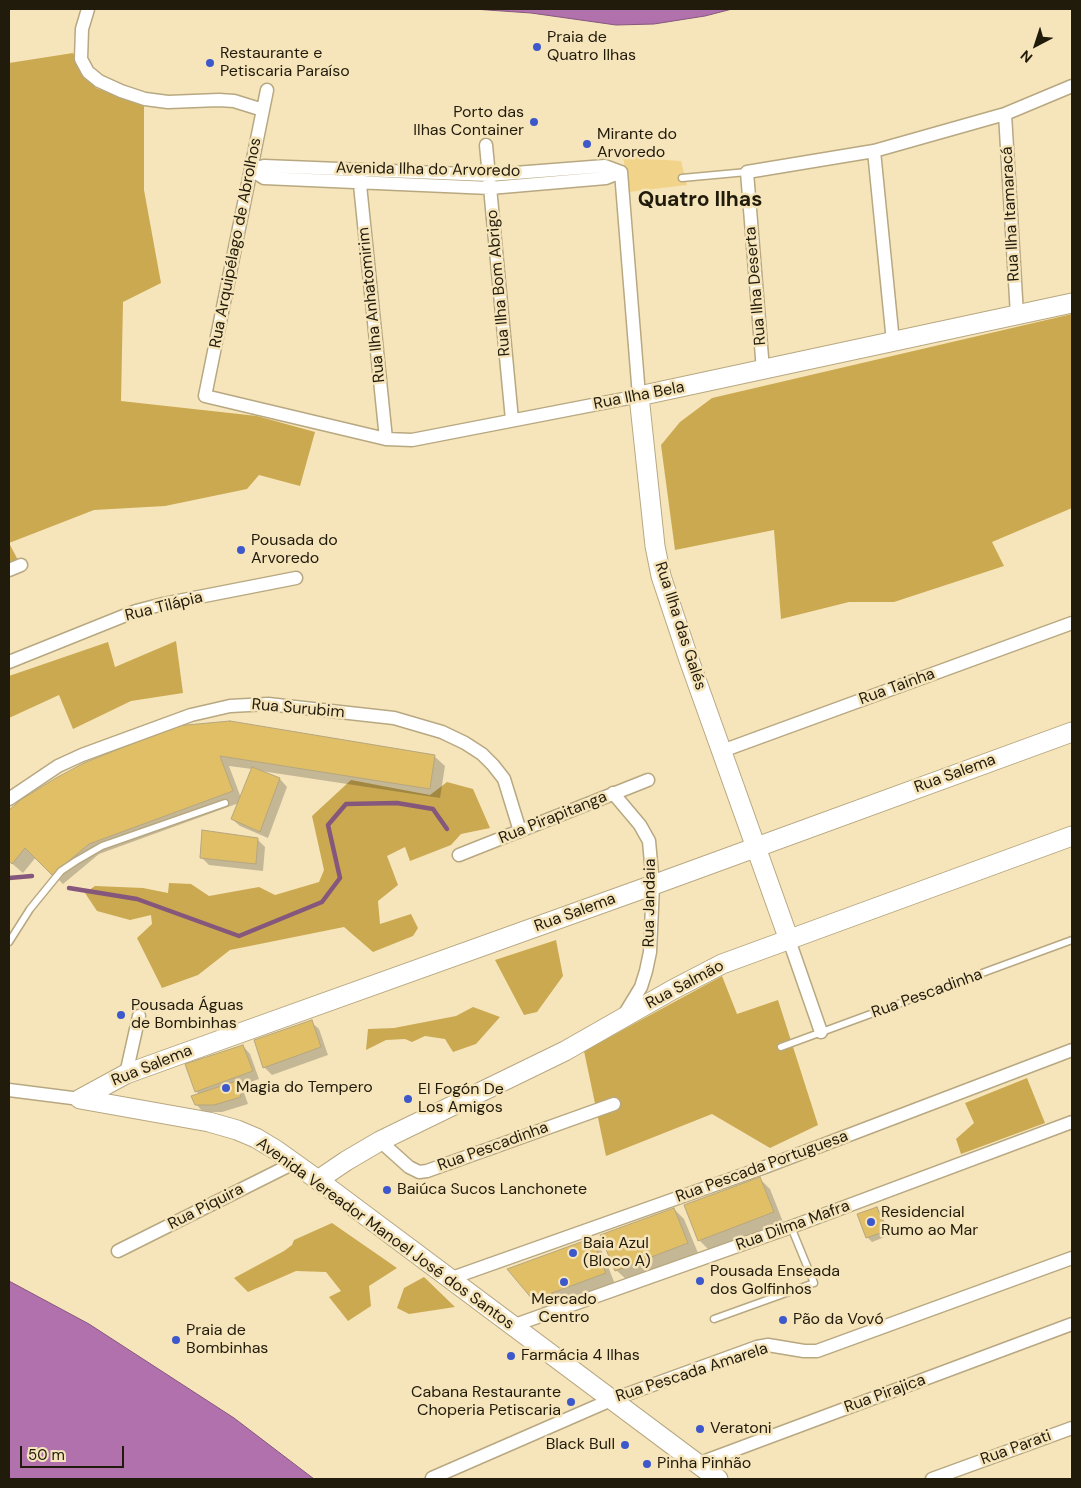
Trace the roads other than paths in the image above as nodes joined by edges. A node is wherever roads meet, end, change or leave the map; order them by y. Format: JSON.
{"nodes":[{"id":1,"x":88,"y":9,"type":"edge"},
{"id":2,"x":1072,"y":86,"type":"edge"},
{"id":3,"x":267,"y":90,"type":"dead end"},
{"id":4,"x":263,"y":110,"type":"junction"},
{"id":5,"x":1005,"y":114,"type":"junction"},
{"id":6,"x":486,"y":145,"type":"dead end"},
{"id":7,"x":874,"y":152,"type":"junction"},
{"id":8,"x":251,"y":170,"type":"junction"},
{"id":9,"x":621,"y":172,"type":"junction"},
{"id":10,"x":747,"y":172,"type":"junction"},
{"id":11,"x":489,"y":175,"type":"junction"},
{"id":12,"x":360,"y":177,"type":"junction"},
{"id":13,"x":682,"y":178,"type":"dead end"},
{"id":14,"x":490,"y":188,"type":"junction"},
{"id":15,"x":1072,"y":303,"type":"edge"},
{"id":16,"x":1017,"y":315,"type":"junction"},
{"id":17,"x":893,"y":342,"type":"junction"},
{"id":18,"x":763,"y":370,"type":"junction"},
{"id":19,"x":204,"y":396,"type":"joint"},
{"id":20,"x":639,"y":396,"type":"junction"},
{"id":21,"x":512,"y":420,"type":"junction"},
{"id":22,"x":386,"y":439,"type":"junction"},
{"id":23,"x":296,"y":578,"type":"dead end"},
{"id":24,"x":1072,"y":623,"type":"edge"},
{"id":25,"x":9,"y":662,"type":"edge"},
{"id":26,"x":1072,"y":732,"type":"edge"},
{"id":27,"x":722,"y":750,"type":"junction"},
{"id":28,"x":648,"y":780,"type":"dead end"},
{"id":29,"x":614,"y":794,"type":"junction"},
{"id":30,"x":9,"y":799,"type":"edge"},
{"id":31,"x":225,"y":803,"type":"dead end"},
{"id":32,"x":520,"y":831,"type":"junction"},
{"id":33,"x":1072,"y":836,"type":"edge"},
{"id":34,"x":756,"y":847,"type":"junction"},
{"id":35,"x":458,"y":855,"type":"dead end"},
{"id":36,"x":653,"y":885,"type":"junction"},
{"id":37,"x":789,"y":940,"type":"junction"},
{"id":38,"x":1072,"y":940,"type":"edge"},
{"id":39,"x":9,"y":942,"type":"edge"},
{"id":40,"x":138,"y":1016,"type":"dead end"},
{"id":41,"x":622,"y":1019,"type":"junction"},
{"id":42,"x":821,"y":1032,"type":"junction"},
{"id":43,"x":782,"y":1047,"type":"dead end"},
{"id":44,"x":1072,"y":1050,"type":"edge"},
{"id":45,"x":126,"y":1074,"type":"junction"},
{"id":46,"x":9,"y":1090,"type":"edge"},
{"id":47,"x":80,"y":1099,"type":"junction"},
{"id":48,"x":614,"y":1104,"type":"dead end"},
{"id":49,"x":1072,"y":1122,"type":"edge"},
{"id":50,"x":380,"y":1141,"type":"junction"},
{"id":51,"x":294,"y":1163,"type":"junction"},
{"id":52,"x":318,"y":1180,"type":"junction"},
{"id":53,"x":791,"y":1227,"type":"junction"},
{"id":54,"x":118,"y":1251,"type":"dead end"},
{"id":55,"x":1072,"y":1258,"type":"edge"},
{"id":56,"x":449,"y":1279,"type":"junction"},
{"id":57,"x":714,"y":1319,"type":"dead end"},
{"id":58,"x":1072,"y":1324,"type":"edge"},
{"id":59,"x":512,"y":1326,"type":"junction"},
{"id":60,"x":610,"y":1400,"type":"junction"},
{"id":61,"x":1072,"y":1428,"type":"edge"},
{"id":62,"x":697,"y":1464,"type":"junction"},
{"id":63,"x":432,"y":1478,"type":"dead end"},
{"id":64,"x":718,"y":1479,"type":"edge"},
{"id":65,"x":932,"y":1479,"type":"edge"}],
"edges":[{"from":1,"to":4,"type":"street"},
{"from":2,"to":5,"type":"street"},
{"from":3,"to":4,"type":"street","name":"Rua Arquipélago de Abrolhos"},
{"from":4,"to":8,"type":"street","name":"Rua Arquipélago de Abrolhos"},
{"from":5,"to":7,"type":"street"},
{"from":5,"to":16,"type":"street","name":"Rua Ilha Itamaracá"},
{"from":6,"to":11,"type":"street","name":"Rua Ilha Bom Abrigo"},
{"from":7,"to":10,"type":"street"},
{"from":7,"to":17,"type":"street"},
{"from":8,"to":12,"type":"street","name":"Avenida Ilha do Arvoredo"},
{"from":8,"to":19,"type":"street","name":"Rua Arquipélago de Abrolhos"},
{"from":9,"to":11,"type":"street","name":"Avenida Ilha do Arvoredo"},
{"from":9,"to":14,"type":"street","name":"Avenida Ilha do Arvoredo"},
{"from":9,"to":20,"type":"street","name":"Rua Ilha das Galés"},
{"from":10,"to":13,"type":"lane"},
{"from":10,"to":18,"type":"street","name":"Rua Ilha Deserta"},
{"from":11,"to":12,"type":"street","name":"Avenida Ilha do Arvoredo"},
{"from":11,"to":14,"type":"street","name":"Rua Ilha Bom Abrigo"},
{"from":12,"to":14,"type":"street","name":"Avenida Ilha do Arvoredo"},
{"from":12,"to":22,"type":"street","name":"Rua Ilha Anhatomirim"},
{"from":14,"to":21,"type":"street","name":"Rua Ilha Bom Abrigo"},
{"from":15,"to":16,"type":"main road","name":"Rua Ilha Bela"},
{"from":16,"to":17,"type":"main road","name":"Rua Ilha Bela"},
{"from":17,"to":18,"type":"main road","name":"Rua Ilha Bela"},
{"from":18,"to":20,"type":"main road","name":"Rua Ilha Bela"},
{"from":19,"to":22,"type":"street","name":"Rua Ilha Bela"},
{"from":20,"to":21,"type":"street","name":"Rua Ilha Bela"},
{"from":20,"to":27,"type":"main road","name":"Rua Ilha das Galés"},
{"from":21,"to":22,"type":"street","name":"Rua Ilha Bela"},
{"from":23,"to":25,"type":"street","name":"Rua Tilápia"},
{"from":24,"to":27,"type":"street","name":"Rua Tainha"},
{"from":26,"to":34,"type":"main road","name":"Rua Salema"},
{"from":27,"to":34,"type":"main road","name":"Rua Ilha das Galés"},
{"from":28,"to":29,"type":"street","name":"Rua Pirapitanga"},
{"from":29,"to":32,"type":"street","name":"Rua Pirapitanga"},
{"from":29,"to":36,"type":"street","name":"Rua Jandaia"},
{"from":30,"to":32,"type":"street","name":"Rua Surubim"},
{"from":31,"to":39,"type":"lane"},
{"from":32,"to":35,"type":"street","name":"Rua Pirapitanga"},
{"from":33,"to":37,"type":"main road","name":"Rua Salmão"},
{"from":34,"to":36,"type":"main road","name":"Rua Salema"},
{"from":34,"to":37,"type":"main road","name":"Rua Ilha das Galés"},
{"from":36,"to":41,"type":"street","name":"Rua Jandaia"},
{"from":36,"to":45,"type":"main road","name":"Rua Salema"},
{"from":37,"to":41,"type":"main road","name":"Rua Salmão"},
{"from":37,"to":42,"type":"street","name":"Rua Ilha das Galés"},
{"from":38,"to":42,"type":"lane","name":"Rua Pescadinha"},
{"from":40,"to":45,"type":"street"},
{"from":41,"to":50,"type":"main road","name":"Rua Salmão"},
{"from":42,"to":43,"type":"lane","name":"Rua Pescadinha"},
{"from":44,"to":56,"type":"street","name":"Rua Pescada Portuguesa"},
{"from":45,"to":47,"type":"main road","name":"Rua Salema"},
{"from":46,"to":47,"type":"street","name":"Avenida Vereador Manoel José dos Santos"},
{"from":47,"to":51,"type":"main road","name":"Avenida Vereador Manoel José dos Santos"},
{"from":48,"to":50,"type":"street","name":"Rua Pescadinha"},
{"from":49,"to":53,"type":"street","name":"Rua Dilma Mafra"},
{"from":50,"to":52,"type":"main road","name":"Rua Salmão"},
{"from":51,"to":52,"type":"main road","name":"Avenida Vereador Manoel José dos Santos"},
{"from":51,"to":54,"type":"street","name":"Rua Piquira"},
{"from":52,"to":56,"type":"main road","name":"Avenida Vereador Manoel José dos Santos"},
{"from":53,"to":57,"type":"lane"},
{"from":53,"to":59,"type":"street","name":"Rua Dilma Mafra"},
{"from":55,"to":60,"type":"street","name":"Rua Pescada Amarela"},
{"from":56,"to":59,"type":"main road","name":"Avenida Vereador Manoel José dos Santos"},
{"from":58,"to":62,"type":"street","name":"Rua Pirajica"},
{"from":59,"to":60,"type":"main road","name":"Avenida Vereador Manoel José dos Santos"},
{"from":60,"to":62,"type":"main road","name":"Avenida Vereador Manoel José dos Santos"},
{"from":60,"to":63,"type":"street","name":"Rua Pescada Amarela"},
{"from":61,"to":65,"type":"street","name":"Rua Parati"},
{"from":62,"to":64,"type":"main road","name":"Avenida Vereador Manoel José dos Santos"}]}
